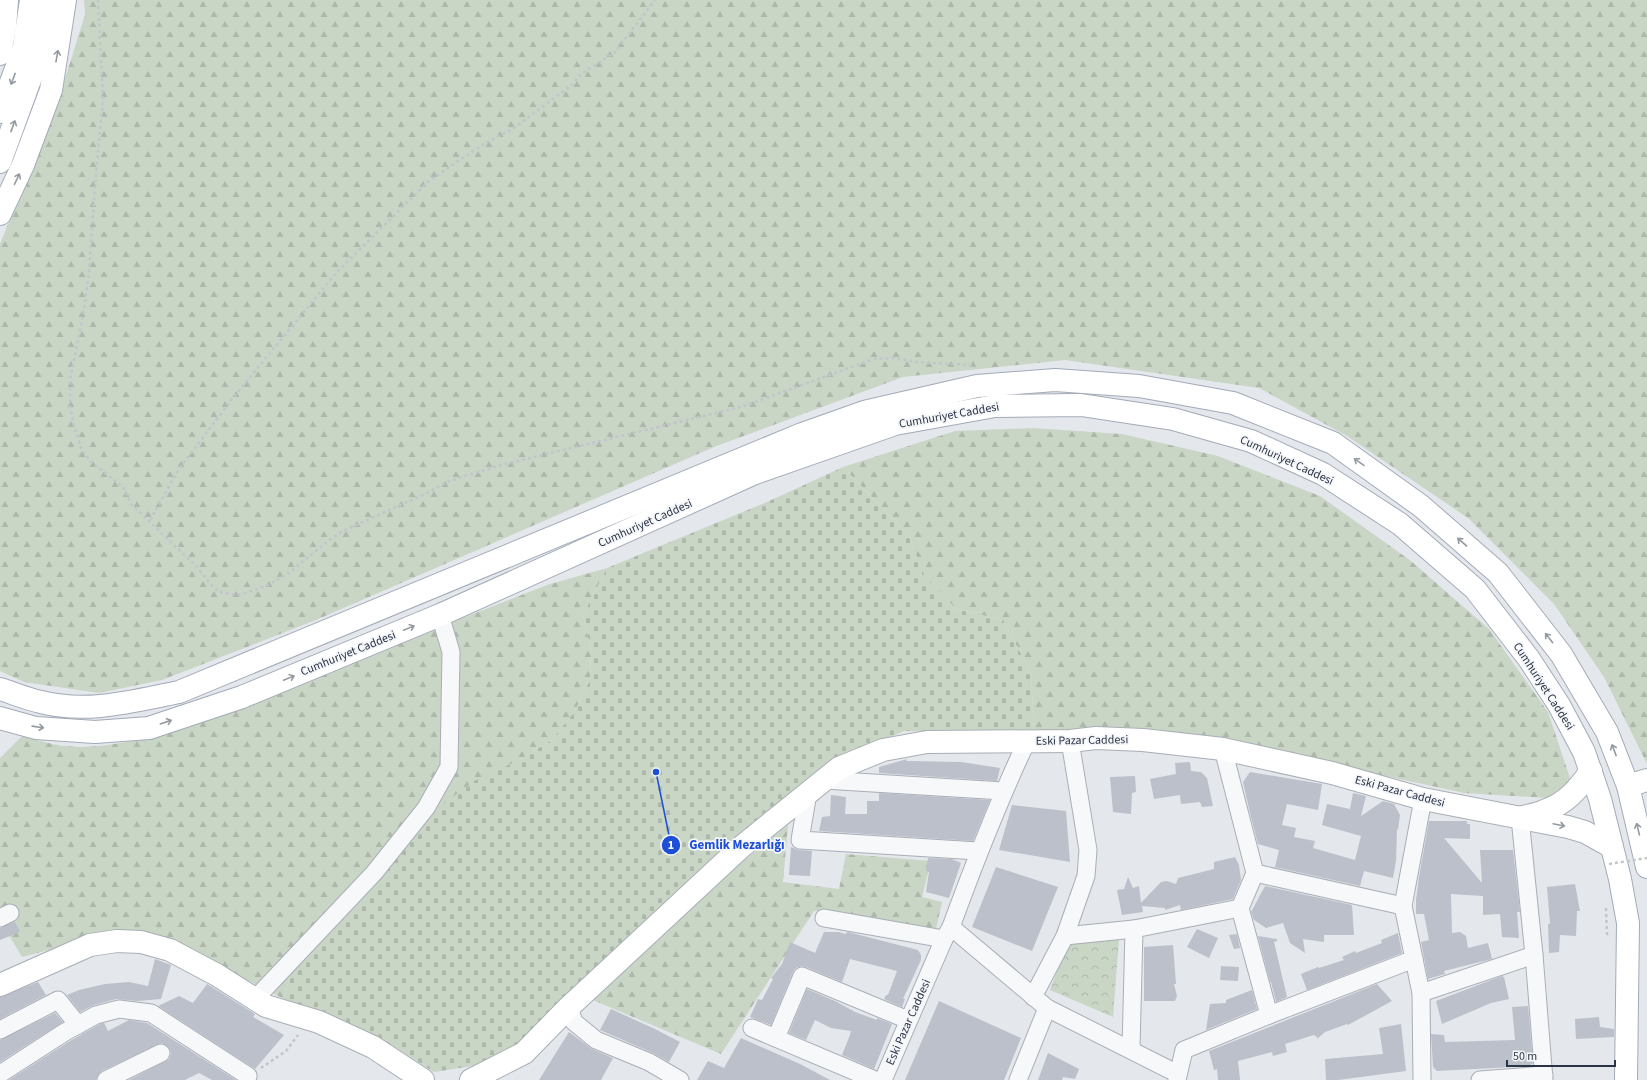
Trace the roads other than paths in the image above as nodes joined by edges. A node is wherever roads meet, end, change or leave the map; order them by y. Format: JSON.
{"nodes":[{"id":1,"x":7,"y":0,"type":"edge"},
{"id":2,"x":31,"y":0,"type":"edge"},
{"id":3,"x":49,"y":0,"type":"edge"},
{"id":4,"x":65,"y":0,"type":"edge"},
{"id":5,"x":0,"y":54,"type":"edge"},
{"id":6,"x":0,"y":112,"type":"edge"},
{"id":7,"x":0,"y":162,"type":"edge"},
{"id":8,"x":0,"y":214,"type":"edge"},
{"id":9,"x":440,"y":615,"type":"junction"},
{"id":10,"x":0,"y":689,"type":"edge"},
{"id":11,"x":0,"y":718,"type":"edge"},
{"id":12,"x":1027,"y":741,"type":"junction"},
{"id":13,"x":1070,"y":741,"type":"junction"},
{"id":14,"x":1223,"y":749,"type":"junction"},
{"id":15,"x":1591,"y":771,"type":"junction"},
{"id":16,"x":824,"y":780,"type":"junction"},
{"id":17,"x":1637,"y":783,"type":"edge"},
{"id":18,"x":1003,"y":791,"type":"junction"},
{"id":19,"x":808,"y":793,"type":"junction"},
{"id":20,"x":1423,"y":799,"type":"junction"},
{"id":21,"x":1520,"y":818,"type":"junction"},
{"id":22,"x":978,"y":851,"type":"junction"},
{"id":23,"x":1610,"y":855,"type":"junction"},
{"id":24,"x":1647,"y":867,"type":"edge"},
{"id":25,"x":1255,"y":873,"type":"junction"},
{"id":26,"x":1403,"y":906,"type":"junction"},
{"id":27,"x":1240,"y":908,"type":"junction"},
{"id":28,"x":824,"y":918,"type":"dead end"},
{"id":29,"x":1134,"y":929,"type":"junction"},
{"id":30,"x":948,"y":933,"type":"junction"},
{"id":31,"x":1065,"y":936,"type":"junction"},
{"id":32,"x":1534,"y":955,"type":"junction"},
{"id":33,"x":1414,"y":959,"type":"junction"},
{"id":34,"x":0,"y":985,"type":"edge"},
{"id":35,"x":1420,"y":993,"type":"junction"},
{"id":36,"x":1033,"y":996,"type":"junction"},
{"id":37,"x":255,"y":999,"type":"junction"},
{"id":38,"x":569,"y":1007,"type":"junction"},
{"id":39,"x":1047,"y":1008,"type":"junction"},
{"id":40,"x":1269,"y":1015,"type":"junction"},
{"id":41,"x":908,"y":1020,"type":"junction"},
{"id":42,"x":78,"y":1025,"type":"junction"},
{"id":43,"x":752,"y":1028,"type":"dead end"},
{"id":44,"x":0,"y":1030,"type":"edge"},
{"id":45,"x":776,"y":1038,"type":"junction"},
{"id":46,"x":1131,"y":1049,"type":"junction"},
{"id":47,"x":161,"y":1053,"type":"dead end"},
{"id":48,"x":0,"y":1074,"type":"edge"},
{"id":49,"x":1178,"y":1077,"type":"edge"},
{"id":50,"x":114,"y":1078,"type":"edge"},
{"id":51,"x":248,"y":1078,"type":"edge"},
{"id":52,"x":1544,"y":1078,"type":"edge"},
{"id":53,"x":423,"y":1080,"type":"edge"},
{"id":54,"x":471,"y":1080,"type":"edge"},
{"id":55,"x":680,"y":1080,"type":"edge"},
{"id":56,"x":874,"y":1080,"type":"edge"},
{"id":57,"x":883,"y":1080,"type":"edge"},
{"id":58,"x":1018,"y":1080,"type":"edge"},
{"id":59,"x":1422,"y":1080,"type":"edge"},
{"id":60,"x":1480,"y":1080,"type":"edge"},
{"id":61,"x":1626,"y":1080,"type":"edge"}],
"edges":[{"from":1,"to":5,"type":"main road"},
{"from":2,"to":6,"type":"main road","one_way":true},
{"from":7,"to":3,"type":"main road","one_way":true},
{"from":8,"to":4,"type":"main road","one_way":true},
{"from":11,"to":9,"type":"main road","name":"Cumhuriyet Caddesi","one_way":true},
{"from":9,"to":15,"type":"main road","name":"Cumhuriyet Caddesi"},
{"from":9,"to":37,"type":"street"},
{"from":17,"to":10,"type":"main road","name":"Cumhuriyet Caddesi","one_way":true},
{"from":12,"to":13,"type":"main road","name":"Eski Pazar Caddesi"},
{"from":12,"to":16,"type":"main road"},
{"from":12,"to":18,"type":"street","name":"Eski Pazar Caddesi"},
{"from":13,"to":14,"type":"main road","name":"Eski Pazar Caddesi"},
{"from":13,"to":31,"type":"street"},
{"from":14,"to":20,"type":"main road","name":"Eski Pazar Caddesi"},
{"from":14,"to":25,"type":"street"},
{"from":15,"to":21,"type":"main road"},
{"from":15,"to":23,"type":"main road","name":"Cumhuriyet Caddesi"},
{"from":16,"to":18,"type":"street"},
{"from":16,"to":19,"type":"main road"},
{"from":24,"to":17,"type":"main road","name":"Cumhuriyet Caddesi","one_way":true},
{"from":18,"to":22,"type":"street","name":"Eski Pazar Caddesi"},
{"from":19,"to":22,"type":"street"},
{"from":19,"to":38,"type":"main road"},
{"from":20,"to":21,"type":"main road","name":"Eski Pazar Caddesi"},
{"from":20,"to":26,"type":"street"},
{"from":21,"to":23,"type":"main road","name":"Eski Pazar Caddesi","one_way":true},
{"from":21,"to":32,"type":"street"},
{"from":22,"to":30,"type":"street","name":"Eski Pazar Caddesi"},
{"from":23,"to":61,"type":"main road","name":"Cumhuriyet Caddesi"},
{"from":25,"to":26,"type":"street"},
{"from":25,"to":27,"type":"street"},
{"from":26,"to":33,"type":"street"},
{"from":27,"to":29,"type":"street"},
{"from":27,"to":40,"type":"street"},
{"from":28,"to":30,"type":"street"},
{"from":29,"to":31,"type":"street"},
{"from":29,"to":46,"type":"street"},
{"from":30,"to":36,"type":"street"},
{"from":30,"to":41,"type":"street","name":"Eski Pazar Caddesi"},
{"from":31,"to":36,"type":"street"},
{"from":32,"to":35,"type":"street"},
{"from":32,"to":52,"type":"street"},
{"from":33,"to":35,"type":"street"},
{"from":33,"to":40,"type":"street"},
{"from":34,"to":37,"type":"main road"},
{"from":35,"to":59,"type":"street"},
{"from":36,"to":39,"type":"street"},
{"from":37,"to":53,"type":"main road"},
{"from":38,"to":54,"type":"main road"},
{"from":38,"to":55,"type":"street"},
{"from":39,"to":46,"type":"street"},
{"from":39,"to":58,"type":"street"},
{"from":40,"to":49,"type":"street"},
{"from":41,"to":45,"type":"street"},
{"from":41,"to":57,"type":"street","name":"Eski Pazar Caddesi"},
{"from":42,"to":44,"type":"street"},
{"from":42,"to":48,"type":"street"},
{"from":42,"to":51,"type":"street"},
{"from":43,"to":45,"type":"street"},
{"from":45,"to":56,"type":"street"},
{"from":46,"to":49,"type":"street"},
{"from":47,"to":50,"type":"street"},
{"from":52,"to":60,"type":"street"}]}
